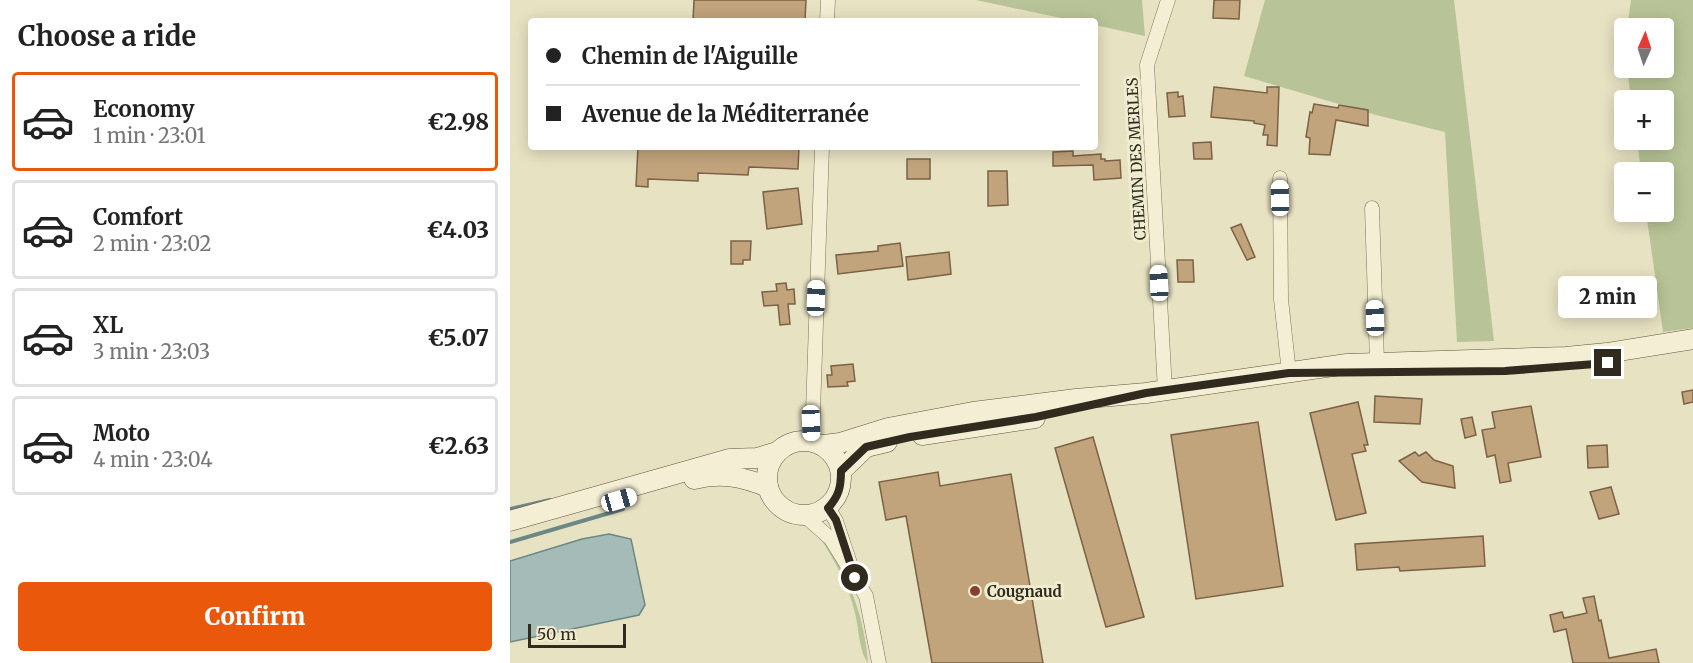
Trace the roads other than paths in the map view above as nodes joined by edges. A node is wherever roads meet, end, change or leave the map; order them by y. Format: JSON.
{"nodes":[{"id":1,"x":828,"y":0,"type":"edge"},
{"id":2,"x":1168,"y":0,"type":"edge"},
{"id":3,"x":827,"y":18,"type":"edge"},
{"id":4,"x":822,"y":150,"type":"edge"},
{"id":5,"x":1280,"y":178,"type":"dead end"},
{"id":6,"x":1372,"y":208,"type":"dead end"},
{"id":7,"x":1693,"y":339,"type":"edge"},
{"id":8,"x":1693,"y":350,"type":"edge"},
{"id":9,"x":1377,"y":362,"type":"junction"},
{"id":10,"x":1289,"y":373,"type":"junction"},
{"id":11,"x":1156,"y":392,"type":"junction"},
{"id":12,"x":818,"y":443,"type":"junction"},
{"id":13,"x":777,"y":452,"type":"junction"},
{"id":14,"x":841,"y":471,"type":"junction"},
{"id":15,"x":768,"y":487,"type":"junction"},
{"id":16,"x":828,"y":508,"type":"junction"},
{"id":17,"x":805,"y":516,"type":"junction"},
{"id":18,"x":510,"y":521,"type":"edge"},
{"id":19,"x":510,"y":531,"type":"edge"},
{"id":20,"x":855,"y":578,"type":"junction"},
{"id":21,"x":879,"y":663,"type":"edge"}],
"edges":[{"from":1,"to":3,"type":"street"},
{"from":2,"to":11,"type":"street","name":"CHEMIN DES MERLES"},
{"from":4,"to":12,"type":"street"},
{"from":5,"to":10,"type":"street"},
{"from":6,"to":9,"type":"street"},
{"from":7,"to":9,"type":"main road"},
{"from":8,"to":10,"type":"main road"},
{"from":9,"to":10,"type":"main road"},
{"from":10,"to":11,"type":"main road"},
{"from":11,"to":12,"type":"main road"},
{"from":11,"to":14,"type":"main road"},
{"from":12,"to":13,"type":"main road"},
{"from":12,"to":14,"type":"main road"},
{"from":13,"to":15,"type":"main road"},
{"from":13,"to":18,"type":"main road"},
{"from":14,"to":16,"type":"main road"},
{"from":15,"to":17,"type":"main road"},
{"from":15,"to":19,"type":"main road"},
{"from":16,"to":17,"type":"main road"},
{"from":16,"to":20,"type":"street"},
{"from":17,"to":20,"type":"street"},
{"from":20,"to":21,"type":"street"}]}
